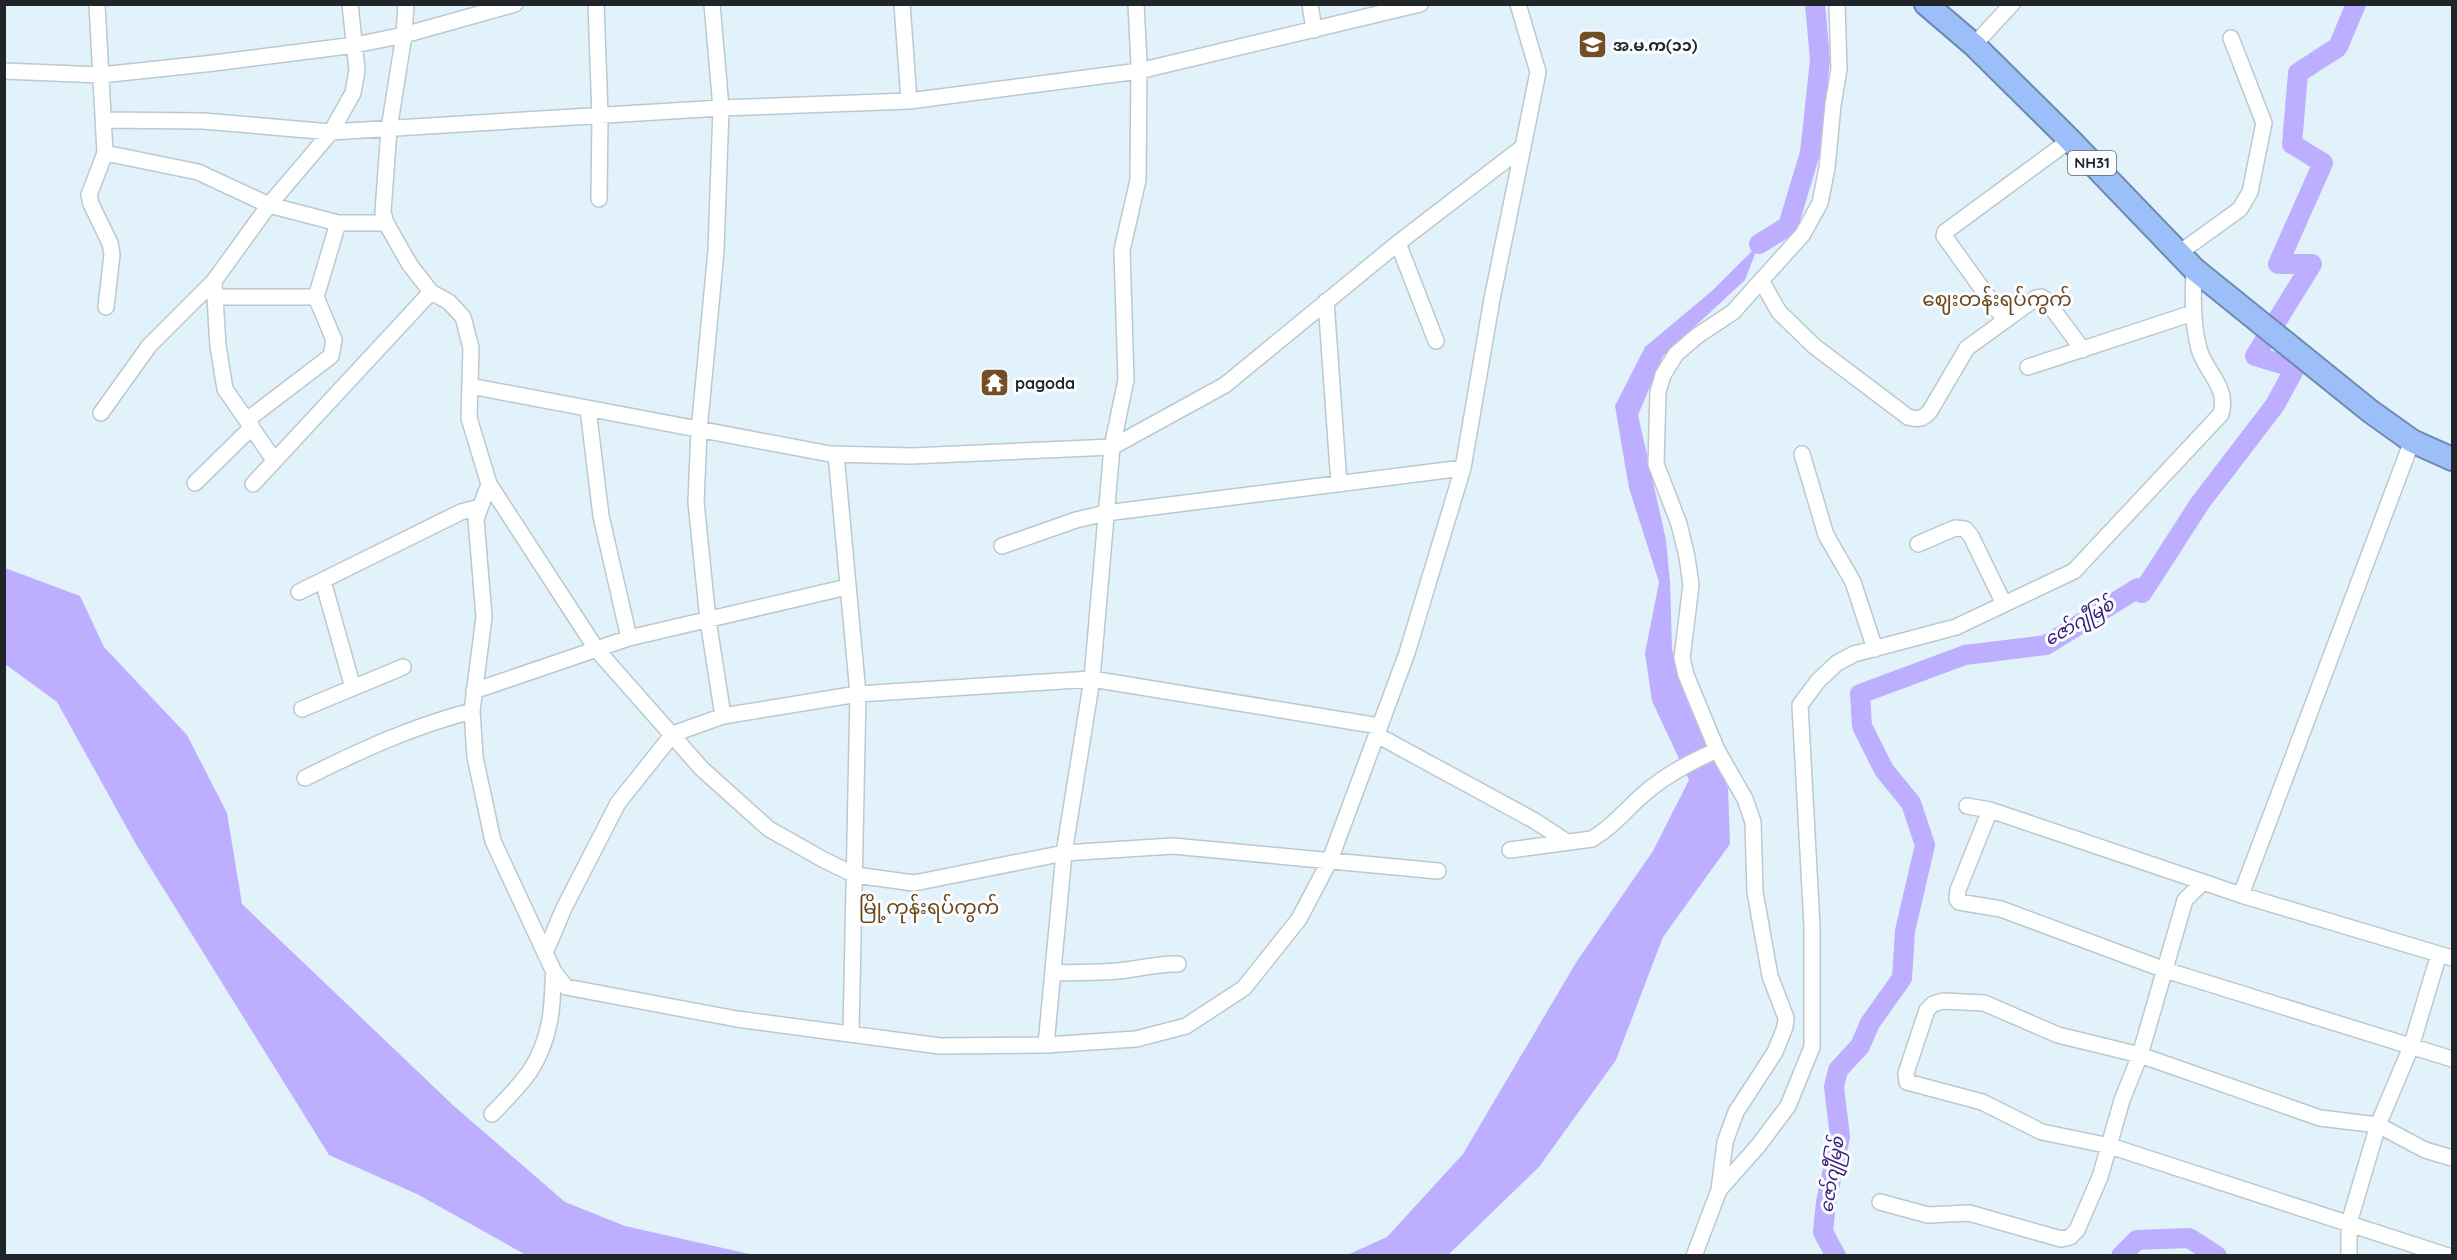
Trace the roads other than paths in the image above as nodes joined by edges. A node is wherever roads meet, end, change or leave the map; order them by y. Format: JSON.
{"nodes":[{"id":1,"x":96,"y":4,"type":"edge"},
{"id":2,"x":350,"y":4,"type":"edge"},
{"id":3,"x":406,"y":4,"type":"edge"},
{"id":4,"x":516,"y":4,"type":"edge"},
{"id":5,"x":596,"y":4,"type":"edge"},
{"id":6,"x":712,"y":4,"type":"edge"},
{"id":7,"x":902,"y":4,"type":"edge"},
{"id":8,"x":1136,"y":4,"type":"edge"},
{"id":9,"x":1310,"y":4,"type":"edge"},
{"id":10,"x":1420,"y":4,"type":"edge"},
{"id":11,"x":1518,"y":4,"type":"edge"},
{"id":12,"x":1837,"y":4,"type":"edge"},
{"id":13,"x":1926,"y":4,"type":"edge"},
{"id":14,"x":2012,"y":4,"type":"edge"},
{"id":15,"x":1314,"y":30,"type":"junction"},
{"id":16,"x":404,"y":35,"type":"junction"},
{"id":17,"x":2231,"y":38,"type":"dead end"},
{"id":18,"x":355,"y":45,"type":"junction"},
{"id":19,"x":1974,"y":45,"type":"junction"},
{"id":20,"x":1139,"y":70,"type":"junction"},
{"id":21,"x":4,"y":71,"type":"edge"},
{"id":22,"x":101,"y":75,"type":"junction"},
{"id":23,"x":909,"y":100,"type":"junction"},
{"id":24,"x":721,"y":108,"type":"junction"},
{"id":25,"x":600,"y":116,"type":"junction"},
{"id":26,"x":103,"y":120,"type":"junction"},
{"id":27,"x":389,"y":129,"type":"junction"},
{"id":28,"x":331,"y":132,"type":"junction"},
{"id":29,"x":2070,"y":140,"type":"junction"},
{"id":30,"x":1523,"y":147,"type":"junction"},
{"id":31,"x":105,"y":153,"type":"junction"},
{"id":32,"x":599,"y":199,"type":"dead end"},
{"id":33,"x":269,"y":205,"type":"junction"},
{"id":34,"x":338,"y":223,"type":"junction"},
{"id":35,"x":386,"y":223,"type":"junction"},
{"id":36,"x":1398,"y":243,"type":"junction"},
{"id":37,"x":2186,"y":261,"type":"junction"},
{"id":38,"x":214,"y":281,"type":"junction"},
{"id":39,"x":1762,"y":282,"type":"junction"},
{"id":40,"x":431,"y":292,"type":"junction"},
{"id":41,"x":215,"y":297,"type":"junction"},
{"id":42,"x":316,"y":297,"type":"junction"},
{"id":43,"x":1326,"y":301,"type":"junction"},
{"id":44,"x":106,"y":307,"type":"dead end"},
{"id":45,"x":2193,"y":313,"type":"junction"},
{"id":46,"x":2004,"y":319,"type":"junction"},
{"id":47,"x":1436,"y":341,"type":"dead end"},
{"id":48,"x":2083,"y":350,"type":"junction"},
{"id":49,"x":2028,"y":367,"type":"dead end"},
{"id":50,"x":470,"y":386,"type":"junction"},
{"id":51,"x":588,"y":409,"type":"junction"},
{"id":52,"x":101,"y":413,"type":"dead end"},
{"id":53,"x":249,"y":423,"type":"junction"},
{"id":54,"x":699,"y":431,"type":"junction"},
{"id":55,"x":2412,"y":441,"type":"junction"},
{"id":56,"x":1112,"y":447,"type":"junction"},
{"id":57,"x":836,"y":454,"type":"junction"},
{"id":58,"x":1802,"y":454,"type":"dead end"},
{"id":59,"x":2452,"y":459,"type":"edge"},
{"id":60,"x":274,"y":460,"type":"junction"},
{"id":61,"x":1463,"y":468,"type":"junction"},
{"id":62,"x":195,"y":483,"type":"dead end"},
{"id":63,"x":253,"y":484,"type":"dead end"},
{"id":64,"x":489,"y":484,"type":"junction"},
{"id":65,"x":1339,"y":484,"type":"junction"},
{"id":66,"x":480,"y":507,"type":"junction"},
{"id":67,"x":1106,"y":513,"type":"junction"},
{"id":68,"x":1918,"y":544,"type":"dead end"},
{"id":69,"x":1002,"y":546,"type":"dead end"},
{"id":70,"x":323,"y":581,"type":"junction"},
{"id":71,"x":847,"y":587,"type":"junction"},
{"id":72,"x":299,"y":592,"type":"dead end"},
{"id":73,"x":2004,"y":604,"type":"junction"},
{"id":74,"x":708,"y":621,"type":"junction"},
{"id":75,"x":629,"y":638,"type":"junction"},
{"id":76,"x":597,"y":650,"type":"junction"},
{"id":77,"x":1875,"y":650,"type":"junction"},
{"id":78,"x":403,"y":667,"type":"dead end"},
{"id":79,"x":1092,"y":679,"type":"junction"},
{"id":80,"x":353,"y":688,"type":"junction"},
{"id":81,"x":474,"y":691,"type":"junction"},
{"id":82,"x":858,"y":694,"type":"junction"},
{"id":83,"x":302,"y":709,"type":"dead end"},
{"id":84,"x":472,"y":711,"type":"junction"},
{"id":85,"x":723,"y":716,"type":"junction"},
{"id":86,"x":1378,"y":731,"type":"junction"},
{"id":87,"x":673,"y":734,"type":"junction"},
{"id":88,"x":1715,"y":751,"type":"junction"},
{"id":89,"x":305,"y":778,"type":"dead end"},
{"id":90,"x":1967,"y":806,"type":"dead end"},
{"id":91,"x":1990,"y":810,"type":"junction"},
{"id":92,"x":1567,"y":842,"type":"junction"},
{"id":93,"x":1510,"y":850,"type":"dead end"},
{"id":94,"x":1064,"y":853,"type":"junction"},
{"id":95,"x":1330,"y":860,"type":"junction"},
{"id":96,"x":1438,"y":871,"type":"dead end"},
{"id":97,"x":855,"y":875,"type":"junction"},
{"id":98,"x":2203,"y":882,"type":"junction"},
{"id":99,"x":2241,"y":895,"type":"junction"},
{"id":100,"x":545,"y":953,"type":"junction"},
{"id":101,"x":2446,"y":956,"type":"edge"},
{"id":102,"x":1178,"y":964,"type":"dead end"},
{"id":103,"x":2165,"y":970,"type":"junction"},
{"id":104,"x":554,"y":972,"type":"junction"},
{"id":105,"x":1053,"y":973,"type":"junction"},
{"id":106,"x":851,"y":1034,"type":"junction"},
{"id":107,"x":1046,"y":1045,"type":"junction"},
{"id":108,"x":2411,"y":1047,"type":"junction"},
{"id":109,"x":2140,"y":1055,"type":"junction"},
{"id":110,"x":2452,"y":1059,"type":"edge"},
{"id":111,"x":492,"y":1114,"type":"dead end"},
{"id":112,"x":2378,"y":1125,"type":"junction"},
{"id":113,"x":2109,"y":1146,"type":"junction"},
{"id":114,"x":2452,"y":1158,"type":"edge"},
{"id":115,"x":1719,"y":1190,"type":"junction"},
{"id":116,"x":1880,"y":1202,"type":"dead end"},
{"id":117,"x":2349,"y":1223,"type":"junction"},
{"id":118,"x":1694,"y":1256,"type":"edge"},
{"id":119,"x":2349,"y":1256,"type":"edge"},
{"id":120,"x":2448,"y":1256,"type":"edge"}],
"edges":[{"from":1,"to":22,"type":"street"},
{"from":2,"to":18,"type":"street"},
{"from":3,"to":16,"type":"street"},
{"from":4,"to":16,"type":"street"},
{"from":5,"to":25,"type":"street"},
{"from":6,"to":24,"type":"street"},
{"from":7,"to":23,"type":"street"},
{"from":8,"to":20,"type":"street"},
{"from":9,"to":15,"type":"street"},
{"from":10,"to":15,"type":"street"},
{"from":11,"to":30,"type":"street"},
{"from":12,"to":39,"type":"street"},
{"from":13,"to":19,"type":"highway","number":"NH31"},
{"from":14,"to":19,"type":"street"},
{"from":15,"to":20,"type":"street"},
{"from":16,"to":18,"type":"street"},
{"from":16,"to":27,"type":"street"},
{"from":17,"to":37,"type":"street"},
{"from":18,"to":22,"type":"street"},
{"from":18,"to":28,"type":"street"},
{"from":19,"to":29,"type":"highway","number":"NH31"},
{"from":20,"to":23,"type":"street"},
{"from":20,"to":56,"type":"street"},
{"from":21,"to":22,"type":"street"},
{"from":22,"to":26,"type":"street"},
{"from":23,"to":24,"type":"street"},
{"from":24,"to":25,"type":"street"},
{"from":24,"to":54,"type":"street"},
{"from":25,"to":27,"type":"street"},
{"from":25,"to":32,"type":"street"},
{"from":26,"to":28,"type":"street"},
{"from":26,"to":31,"type":"street"},
{"from":27,"to":28,"type":"street"},
{"from":27,"to":35,"type":"street"},
{"from":28,"to":33,"type":"street"},
{"from":29,"to":37,"type":"highway","number":"NH31"},
{"from":29,"to":46,"type":"street"},
{"from":30,"to":36,"type":"street"},
{"from":30,"to":61,"type":"street"},
{"from":31,"to":33,"type":"street"},
{"from":31,"to":44,"type":"street"},
{"from":33,"to":34,"type":"street"},
{"from":33,"to":38,"type":"street"},
{"from":34,"to":35,"type":"street"},
{"from":34,"to":42,"type":"street"},
{"from":35,"to":40,"type":"street"},
{"from":36,"to":43,"type":"street"},
{"from":36,"to":47,"type":"street"},
{"from":37,"to":45,"type":"street"},
{"from":37,"to":55,"type":"highway","number":"NH31"},
{"from":38,"to":41,"type":"street"},
{"from":38,"to":52,"type":"street"},
{"from":39,"to":46,"type":"street"},
{"from":39,"to":88,"type":"street"},
{"from":40,"to":50,"type":"street"},
{"from":40,"to":60,"type":"street"},
{"from":41,"to":42,"type":"street"},
{"from":41,"to":53,"type":"street"},
{"from":42,"to":53,"type":"street"},
{"from":43,"to":56,"type":"street"},
{"from":43,"to":65,"type":"street"},
{"from":45,"to":48,"type":"street"},
{"from":45,"to":73,"type":"street"},
{"from":46,"to":48,"type":"street"},
{"from":48,"to":49,"type":"street"},
{"from":50,"to":51,"type":"street"},
{"from":50,"to":64,"type":"street"},
{"from":51,"to":54,"type":"street"},
{"from":51,"to":75,"type":"street"},
{"from":53,"to":60,"type":"street"},
{"from":53,"to":62,"type":"street"},
{"from":54,"to":57,"type":"street"},
{"from":54,"to":74,"type":"street"},
{"from":55,"to":59,"type":"highway","number":"NH31"},
{"from":55,"to":99,"type":"street"},
{"from":56,"to":57,"type":"street"},
{"from":56,"to":67,"type":"street"},
{"from":57,"to":71,"type":"street"},
{"from":58,"to":77,"type":"street"},
{"from":60,"to":63,"type":"street"},
{"from":61,"to":65,"type":"street"},
{"from":61,"to":86,"type":"street"},
{"from":64,"to":66,"type":"street"},
{"from":64,"to":76,"type":"street"},
{"from":65,"to":67,"type":"street"},
{"from":66,"to":70,"type":"street"},
{"from":66,"to":81,"type":"street"},
{"from":67,"to":69,"type":"street"},
{"from":67,"to":79,"type":"street"},
{"from":68,"to":73,"type":"street"},
{"from":70,"to":72,"type":"street"},
{"from":70,"to":80,"type":"street"},
{"from":71,"to":74,"type":"street"},
{"from":71,"to":82,"type":"street"},
{"from":73,"to":77,"type":"street"},
{"from":74,"to":75,"type":"street"},
{"from":74,"to":85,"type":"street"},
{"from":75,"to":76,"type":"street"},
{"from":76,"to":81,"type":"street"},
{"from":76,"to":87,"type":"street"},
{"from":77,"to":115,"type":"street"},
{"from":78,"to":80,"type":"street"},
{"from":79,"to":82,"type":"street"},
{"from":79,"to":86,"type":"street"},
{"from":79,"to":94,"type":"street"},
{"from":80,"to":83,"type":"street"},
{"from":81,"to":84,"type":"street"},
{"from":82,"to":85,"type":"street"},
{"from":82,"to":97,"type":"street"},
{"from":84,"to":89,"type":"street"},
{"from":84,"to":100,"type":"street"},
{"from":85,"to":87,"type":"street"},
{"from":86,"to":92,"type":"street"},
{"from":86,"to":95,"type":"street"},
{"from":87,"to":97,"type":"street"},
{"from":87,"to":100,"type":"street"},
{"from":88,"to":92,"type":"street"},
{"from":88,"to":115,"type":"street"},
{"from":90,"to":91,"type":"street"},
{"from":91,"to":98,"type":"street"},
{"from":91,"to":103,"type":"street"},
{"from":92,"to":93,"type":"street"},
{"from":94,"to":95,"type":"street"},
{"from":94,"to":97,"type":"street"},
{"from":94,"to":105,"type":"street"},
{"from":95,"to":96,"type":"street"},
{"from":95,"to":107,"type":"street"},
{"from":97,"to":106,"type":"street"},
{"from":98,"to":99,"type":"street"},
{"from":98,"to":103,"type":"street"},
{"from":99,"to":101,"type":"street"},
{"from":100,"to":104,"type":"street"},
{"from":101,"to":108,"type":"street"},
{"from":102,"to":105,"type":"street"},
{"from":103,"to":108,"type":"street"},
{"from":103,"to":109,"type":"street"},
{"from":104,"to":106,"type":"street"},
{"from":104,"to":111,"type":"street"},
{"from":105,"to":107,"type":"street"},
{"from":106,"to":107,"type":"street"},
{"from":108,"to":110,"type":"street"},
{"from":108,"to":112,"type":"street"},
{"from":109,"to":112,"type":"street"},
{"from":109,"to":113,"type":"street"},
{"from":109,"to":113,"type":"street"},
{"from":112,"to":114,"type":"street"},
{"from":112,"to":117,"type":"street"},
{"from":113,"to":116,"type":"street"},
{"from":113,"to":117,"type":"street"},
{"from":115,"to":118,"type":"street"},
{"from":117,"to":119,"type":"street"},
{"from":117,"to":120,"type":"street"}]}
